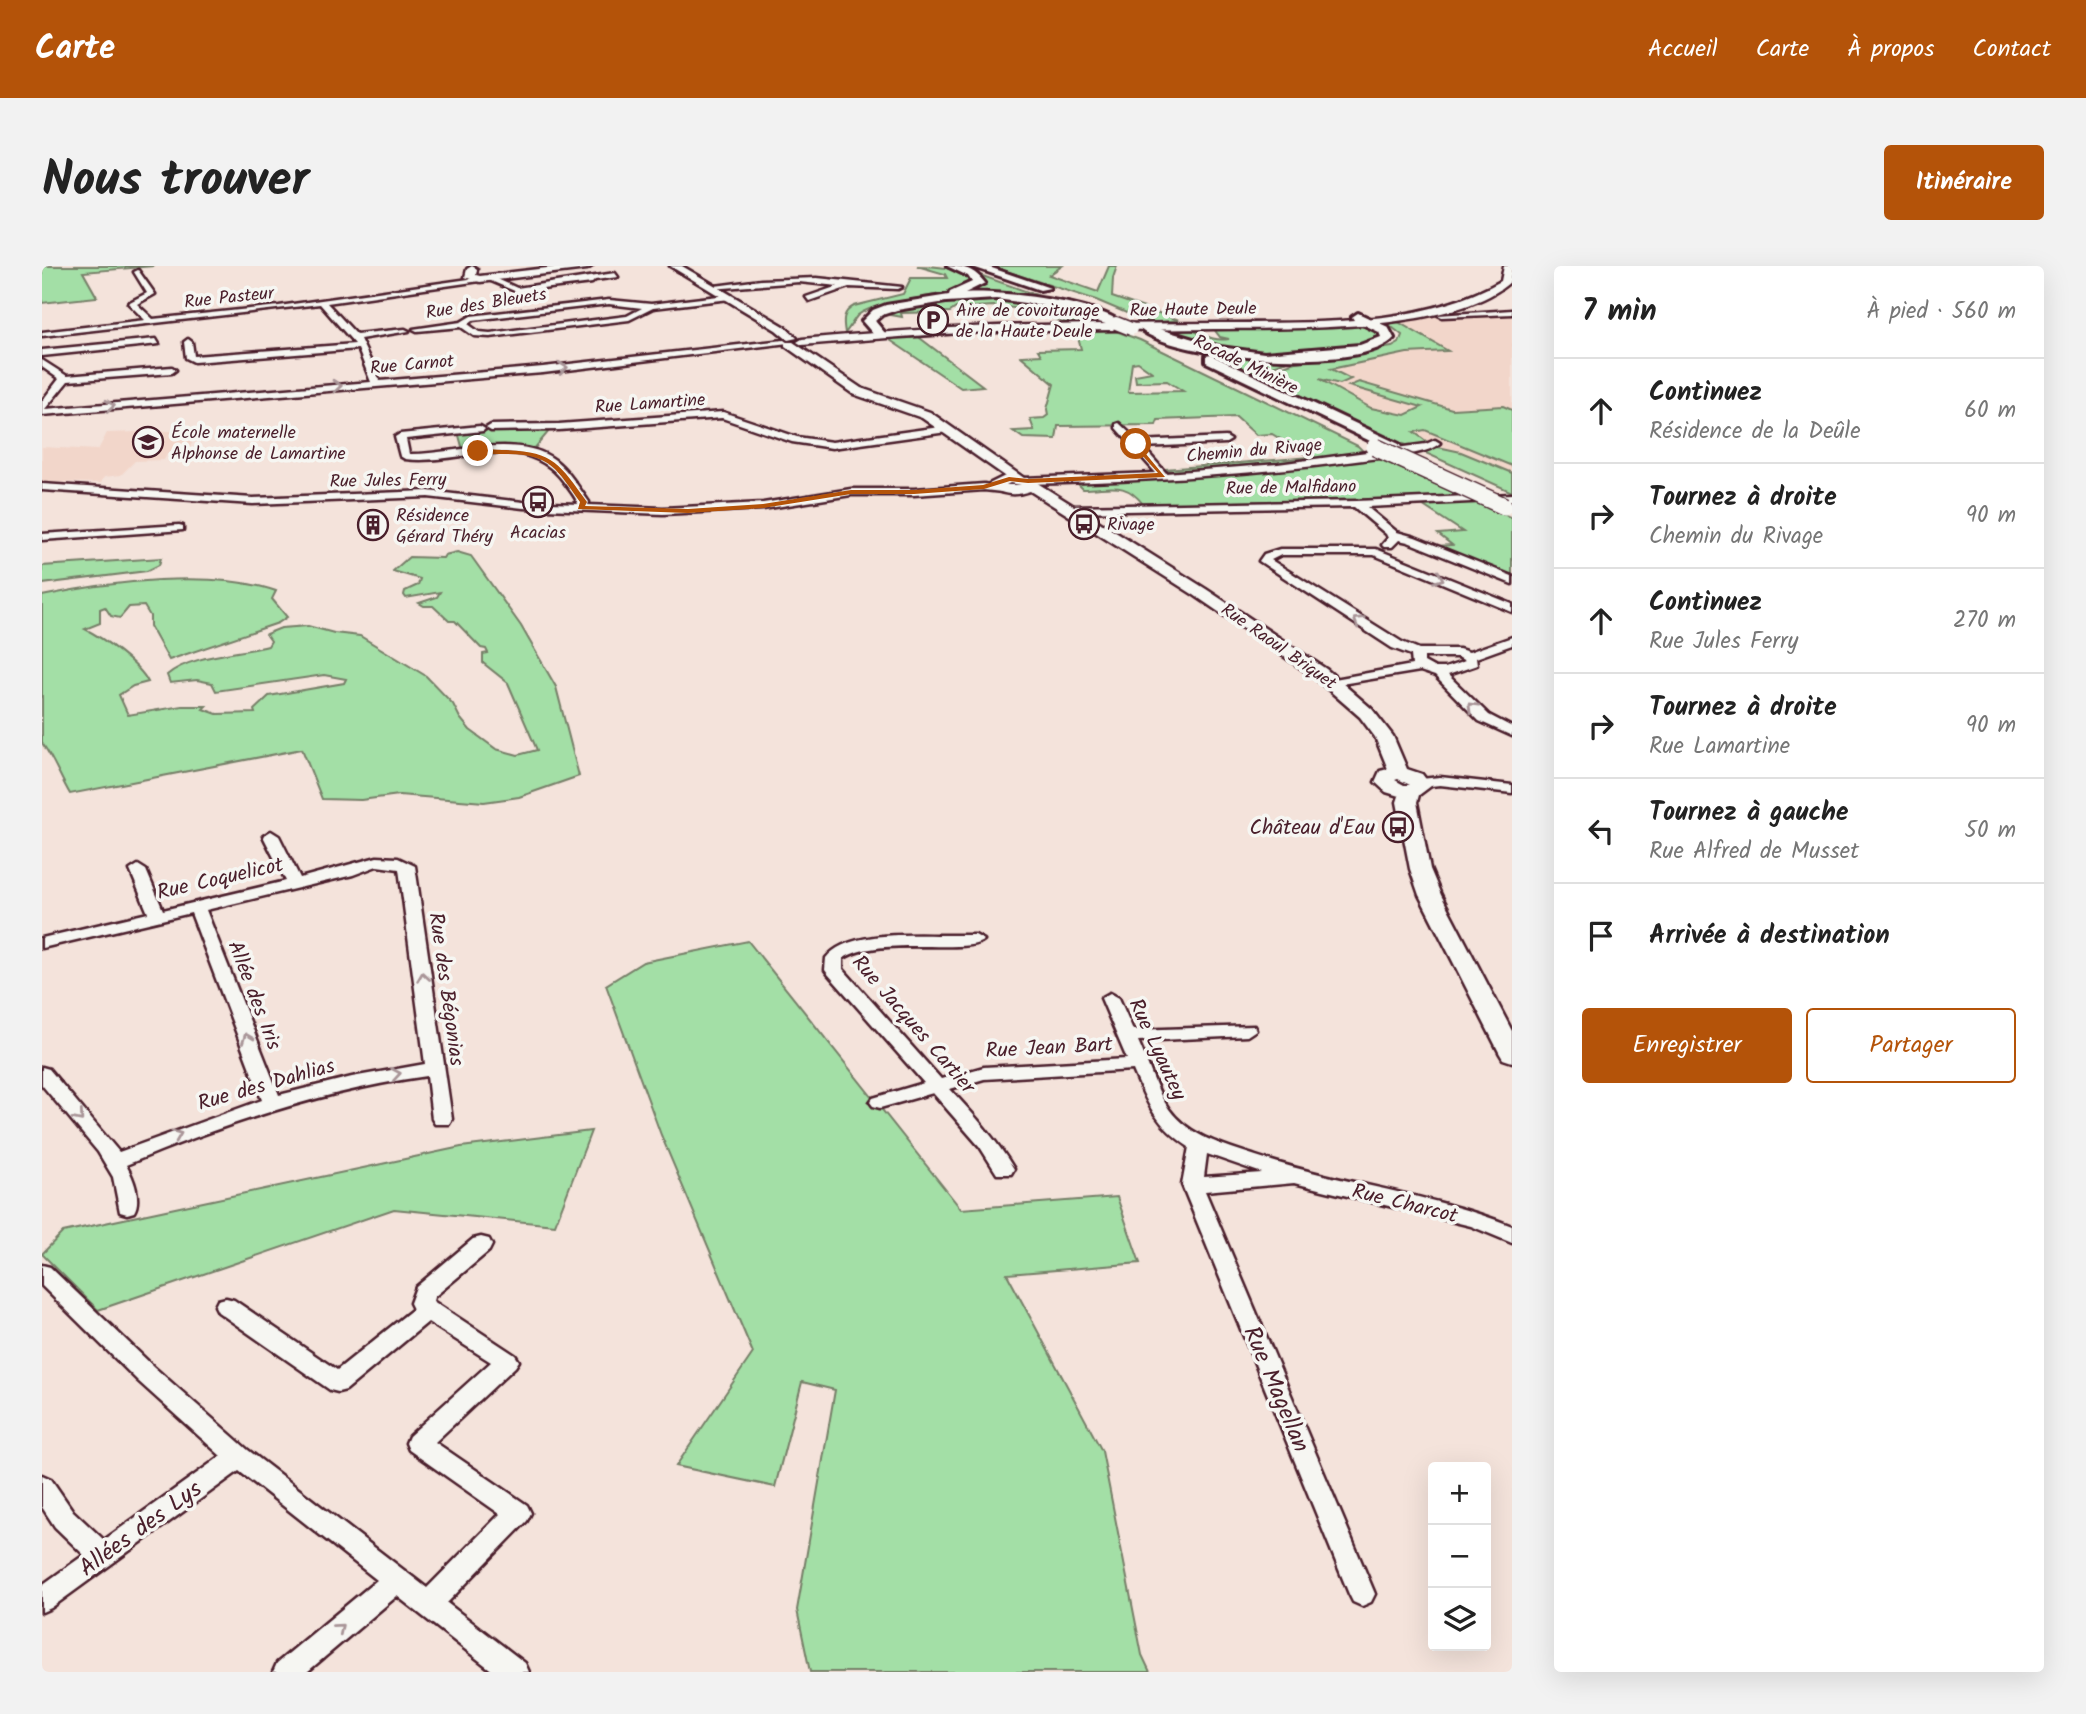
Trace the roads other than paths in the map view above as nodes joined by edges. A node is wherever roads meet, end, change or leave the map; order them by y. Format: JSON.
{"nodes":[{"id":1,"x":587,"y":266,"type":"edge"},
{"id":2,"x":675,"y":266,"type":"edge"},
{"id":3,"x":951,"y":266,"type":"edge"},
{"id":4,"x":958,"y":266,"type":"edge"},
{"id":5,"x":975,"y":266,"type":"edge"},
{"id":6,"x":1509,"y":266,"type":"edge"},
{"id":7,"x":138,"y":272,"type":"dead end"},
{"id":8,"x":615,"y":275,"type":"dead end"},
{"id":9,"x":486,"y":276,"type":"edge"},
{"id":10,"x":790,"y":281,"type":"junction"},
{"id":11,"x":844,"y":285,"type":"junction"},
{"id":12,"x":711,"y":287,"type":"junction"},
{"id":13,"x":898,"y":287,"type":"dead end"},
{"id":14,"x":727,"y":297,"type":"junction"},
{"id":15,"x":1484,"y":301,"type":"junction"},
{"id":16,"x":322,"y":302,"type":"junction"},
{"id":17,"x":651,"y":306,"type":"junction"},
{"id":18,"x":1512,"y":309,"type":"edge"},
{"id":19,"x":1442,"y":315,"type":"dead end"},
{"id":20,"x":1367,"y":318,"type":"junction"},
{"id":21,"x":151,"y":322,"type":"junction"},
{"id":22,"x":1116,"y":323,"type":"junction"},
{"id":23,"x":463,"y":324,"type":"junction"},
{"id":24,"x":1137,"y":327,"type":"junction"},
{"id":25,"x":417,"y":329,"type":"dead end"},
{"id":26,"x":405,"y":331,"type":"dead end"},
{"id":27,"x":879,"y":333,"type":"junction"},
{"id":28,"x":42,"y":334,"type":"edge"},
{"id":29,"x":863,"y":336,"type":"junction"},
{"id":30,"x":353,"y":337,"type":"junction"},
{"id":31,"x":791,"y":341,"type":"junction"},
{"id":32,"x":156,"y":342,"type":"dead end"},
{"id":33,"x":188,"y":342,"type":"dead end"},
{"id":34,"x":361,"y":346,"type":"junction"},
{"id":35,"x":42,"y":353,"type":"edge"},
{"id":36,"x":42,"y":363,"type":"edge"},
{"id":37,"x":172,"y":370,"type":"dead end"},
{"id":38,"x":60,"y":381,"type":"junction"},
{"id":39,"x":376,"y":383,"type":"junction"},
{"id":40,"x":42,"y":409,"type":"edge"},
{"id":41,"x":1318,"y":411,"type":"junction"},
{"id":42,"x":559,"y":426,"type":"junction"},
{"id":43,"x":1119,"y":426,"type":"dead end"},
{"id":44,"x":947,"y":429,"type":"junction"},
{"id":45,"x":551,"y":437,"type":"dead end"},
{"id":46,"x":1226,"y":440,"type":"dead end"},
{"id":47,"x":1435,"y":443,"type":"dead end"},
{"id":48,"x":1136,"y":444,"type":"junction"},
{"id":49,"x":1394,"y":447,"type":"joint"},
{"id":50,"x":1163,"y":475,"type":"junction"},
{"id":51,"x":1015,"y":484,"type":"junction"},
{"id":52,"x":42,"y":487,"type":"edge"},
{"id":53,"x":1510,"y":503,"type":"edge"},
{"id":54,"x":1357,"y":504,"type":"junction"},
{"id":55,"x":581,"y":508,"type":"junction"},
{"id":56,"x":1070,"y":509,"type":"junction"},
{"id":57,"x":179,"y":528,"type":"dead end"},
{"id":58,"x":1393,"y":535,"type":"junction"},
{"id":59,"x":42,"y":537,"type":"edge"},
{"id":60,"x":1376,"y":552,"type":"junction"},
{"id":61,"x":1512,"y":580,"type":"edge"},
{"id":62,"x":1512,"y":608,"type":"edge"},
{"id":63,"x":1512,"y":640,"type":"edge"},
{"id":64,"x":1469,"y":656,"type":"junction"},
{"id":65,"x":1419,"y":660,"type":"junction"},
{"id":66,"x":1440,"y":672,"type":"junction"},
{"id":67,"x":1334,"y":683,"type":"junction"},
{"id":68,"x":1512,"y":732,"type":"edge"},
{"id":69,"x":1410,"y":782,"type":"junction"},
{"id":70,"x":1512,"y":789,"type":"edge"},
{"id":71,"x":271,"y":836,"type":"dead end"},
{"id":72,"x":407,"y":866,"type":"joint"},
{"id":73,"x":138,"y":870,"type":"dead end"},
{"id":74,"x":295,"y":884,"type":"junction"},
{"id":75,"x":196,"y":906,"type":"junction"},
{"id":76,"x":157,"y":915,"type":"junction"},
{"id":77,"x":975,"y":940,"type":"dead end"},
{"id":78,"x":42,"y":943,"type":"edge"},
{"id":79,"x":1110,"y":998,"type":"dead end"},
{"id":80,"x":1247,"y":1030,"type":"dead end"},
{"id":81,"x":1128,"y":1036,"type":"junction"},
{"id":82,"x":1512,"y":1054,"type":"edge"},
{"id":83,"x":1140,"y":1065,"type":"junction"},
{"id":84,"x":435,"y":1069,"type":"junction"},
{"id":85,"x":42,"y":1073,"type":"edge"},
{"id":86,"x":934,"y":1085,"type":"junction"},
{"id":87,"x":272,"y":1101,"type":"junction"},
{"id":88,"x":880,"y":1102,"type":"dead end"},
{"id":89,"x":442,"y":1119,"type":"dead end"},
{"id":90,"x":1199,"y":1144,"type":"junction"},
{"id":91,"x":114,"y":1162,"type":"junction"},
{"id":92,"x":1004,"y":1169,"type":"dead end"},
{"id":93,"x":1297,"y":1177,"type":"junction"},
{"id":94,"x":1192,"y":1185,"type":"junction"},
{"id":95,"x":127,"y":1207,"type":"dead end"},
{"id":96,"x":1512,"y":1235,"type":"edge"},
{"id":97,"x":481,"y":1245,"type":"dead end"},
{"id":98,"x":46,"y":1283,"type":"edge"},
{"id":99,"x":226,"y":1306,"type":"dead end"},
{"id":100,"x":427,"y":1310,"type":"junction"},
{"id":101,"x":239,"y":1457,"type":"junction"},
{"id":102,"x":42,"y":1486,"type":"edge"},
{"id":103,"x":102,"y":1555,"type":"junction"},
{"id":104,"x":397,"y":1579,"type":"junction"},
{"id":105,"x":1362,"y":1594,"type":"dead end"},
{"id":106,"x":42,"y":1600,"type":"edge"},
{"id":107,"x":428,"y":1605,"type":"junction"},
{"id":108,"x":287,"y":1672,"type":"edge"},
{"id":109,"x":515,"y":1672,"type":"edge"}],
"edges":[{"from":1,"to":9,"type":"main road","name":"Rue Pasteur"},
{"from":2,"to":12,"type":"main road","name":"Rue Raoul Briquet"},
{"from":3,"to":29,"type":"highway"},
{"from":4,"to":22,"type":"highway","name":"Rocade Minière"},
{"from":5,"to":24,"type":"highway","name":"Rocade Minière"},
{"from":6,"to":15,"type":"main road"},
{"from":7,"to":21,"type":"street"},
{"from":8,"to":9,"type":"street"},
{"from":9,"to":16,"type":"street","name":"Rue Pasteur"},
{"from":10,"to":11,"type":"street"},
{"from":10,"to":11,"type":"street"},
{"from":10,"to":12,"type":"street"},
{"from":11,"to":13,"type":"street"},
{"from":12,"to":14,"type":"main road","name":"Rue Raoul Briquet"},
{"from":14,"to":17,"type":"street","name":"Rue des Bleuets"},
{"from":14,"to":31,"type":"main road","name":"Rue Raoul Briquet"},
{"from":15,"to":18,"type":"street"},
{"from":15,"to":18,"type":"street"},
{"from":15,"to":20,"type":"main road"},
{"from":16,"to":21,"type":"street","name":"Rue Pasteur"},
{"from":16,"to":30,"type":"street"},
{"from":17,"to":23,"type":"street","name":"Rue des Bleuets"},
{"from":17,"to":23,"type":"street"},
{"from":18,"to":19,"type":"street"},
{"from":20,"to":24,"type":"highway"},
{"from":20,"to":27,"type":"main road","name":"Rue Haute Deule"},
{"from":20,"to":29,"type":"main road","name":"Rue Haute Deule"},
{"from":20,"to":41,"type":"highway"},
{"from":21,"to":28,"type":"street","name":"Rue Pasteur"},
{"from":22,"to":24,"type":"highway","name":"Rocade Minière","bridge":true},
{"from":22,"to":27,"type":"highway"},
{"from":23,"to":25,"type":"street","name":"Rue des Bleuets"},
{"from":24,"to":41,"type":"highway","name":"Rocade Minière"},
{"from":24,"to":53,"type":"highway","name":"Rocade Minière","bridge":true},
{"from":26,"to":30,"type":"street","name":"Rue des Bleuets"},
{"from":27,"to":29,"type":"main road","name":"Rue Haute Deule"},
{"from":29,"to":31,"type":"main road","name":"Rue Haute Deule"},
{"from":29,"to":31,"type":"main road"},
{"from":30,"to":34,"type":"street"},
{"from":39,"to":31,"type":"street","name":"Rue Carnot","one_way":true},
{"from":31,"to":44,"type":"main road","name":"Rue Raoul Briquet"},
{"from":32,"to":35,"type":"street"},
{"from":33,"to":34,"type":"street"},
{"from":34,"to":39,"type":"street"},
{"from":36,"to":38,"type":"street"},
{"from":37,"to":38,"type":"street"},
{"from":38,"to":40,"type":"street"},
{"from":40,"to":39,"type":"street","name":"Rue Carnot","one_way":true},
{"from":41,"to":49,"type":"highway","name":"Rocade Minière"},
{"from":42,"to":44,"type":"street","name":"Rue Lamartine"},
{"from":42,"to":45,"type":"street"},
{"from":42,"to":55,"type":"street","name":"Rue Lamartine"},
{"from":43,"to":48,"type":"street"},
{"from":44,"to":51,"type":"main road","name":"Rue Raoul Briquet"},
{"from":46,"to":48,"type":"street"},
{"from":47,"to":50,"type":"street","name":"Chemin du Rivage"},
{"from":48,"to":50,"type":"street"},
{"from":49,"to":53,"type":"highway","name":"Rocade Minière"},
{"from":50,"to":51,"type":"street","name":"Chemin du Rivage"},
{"from":51,"to":55,"type":"street","name":"Rue Jules Ferry"},
{"from":51,"to":56,"type":"main road","name":"Rue Raoul Briquet"},
{"from":52,"to":55,"type":"street","name":"Rue Jules Ferry"},
{"from":53,"to":54,"type":"street","name":"Rue de Malfidano"},
{"from":54,"to":56,"type":"street","name":"Rue de Malfidano"},
{"from":54,"to":58,"type":"street"},
{"from":56,"to":67,"type":"main road","name":"Rue Raoul Briquet"},
{"from":57,"to":59,"type":"street"},
{"from":58,"to":60,"type":"street"},
{"from":58,"to":61,"type":"street"},
{"from":60,"to":62,"type":"street","one_way":true},
{"from":65,"to":60,"type":"street","one_way":true},
{"from":63,"to":64,"type":"street"},
{"from":64,"to":65,"type":"street"},
{"from":64,"to":66,"type":"street"},
{"from":65,"to":66,"type":"street"},
{"from":65,"to":67,"type":"street"},
{"from":68,"to":66,"type":"street","one_way":true},
{"from":67,"to":69,"type":"main road","name":"Rue Raoul Briquet"},
{"from":69,"to":70,"type":"street"},
{"from":69,"to":82,"type":"main road","name":"Rue Raoul Briquet"},
{"from":71,"to":74,"type":"street"},
{"from":72,"to":74,"type":"street","name":"Rue Coquelicot"},
{"from":84,"to":72,"type":"street","name":"Rue des Bégonias","one_way":true},
{"from":73,"to":76,"type":"street"},
{"from":74,"to":75,"type":"street","name":"Rue Coquelicot"},
{"from":75,"to":76,"type":"street","name":"Rue Coquelicot"},
{"from":87,"to":75,"type":"street","name":"Allée des Iris","one_way":true},
{"from":76,"to":78,"type":"street","name":"Rue Coquelicot"},
{"from":77,"to":86,"type":"street","name":"Rue Jacques Cartier"},
{"from":79,"to":81,"type":"street","name":"Rue Lyautey"},
{"from":80,"to":81,"type":"street"},
{"from":81,"to":83,"type":"street","name":"Rue Lyautey"},
{"from":83,"to":86,"type":"street","name":"Rue Jean Bart"},
{"from":83,"to":90,"type":"street","name":"Rue Lyautey"},
{"from":87,"to":84,"type":"street","name":"Rue des Dahlias","one_way":true},
{"from":84,"to":89,"type":"street","name":"Rue des Bégonias"},
{"from":85,"to":91,"type":"street","one_way":true},
{"from":86,"to":88,"type":"street","name":"Rue Jean Bart"},
{"from":86,"to":92,"type":"street","name":"Rue Jacques Cartier"},
{"from":91,"to":87,"type":"street","name":"Rue des Dahlias","one_way":true},
{"from":90,"to":93,"type":"street","name":"Rue Charcot"},
{"from":90,"to":94,"type":"street"},
{"from":91,"to":95,"type":"street"},
{"from":93,"to":94,"type":"street","name":"Rue Charcot"},
{"from":93,"to":96,"type":"street","name":"Rue Charcot"},
{"from":94,"to":105,"type":"street","name":"Rue Magellan"},
{"from":97,"to":100,"type":"street"},
{"from":98,"to":101,"type":"street"},
{"from":99,"to":100,"type":"street"},
{"from":100,"to":107,"type":"street"},
{"from":101,"to":103,"type":"street","name":"Allées des Lys"},
{"from":101,"to":104,"type":"street"},
{"from":102,"to":103,"type":"street"},
{"from":103,"to":106,"type":"street","name":"Allées des Lys"},
{"from":104,"to":107,"type":"street"},
{"from":108,"to":104,"type":"street","one_way":true},
{"from":107,"to":109,"type":"street"}]}
